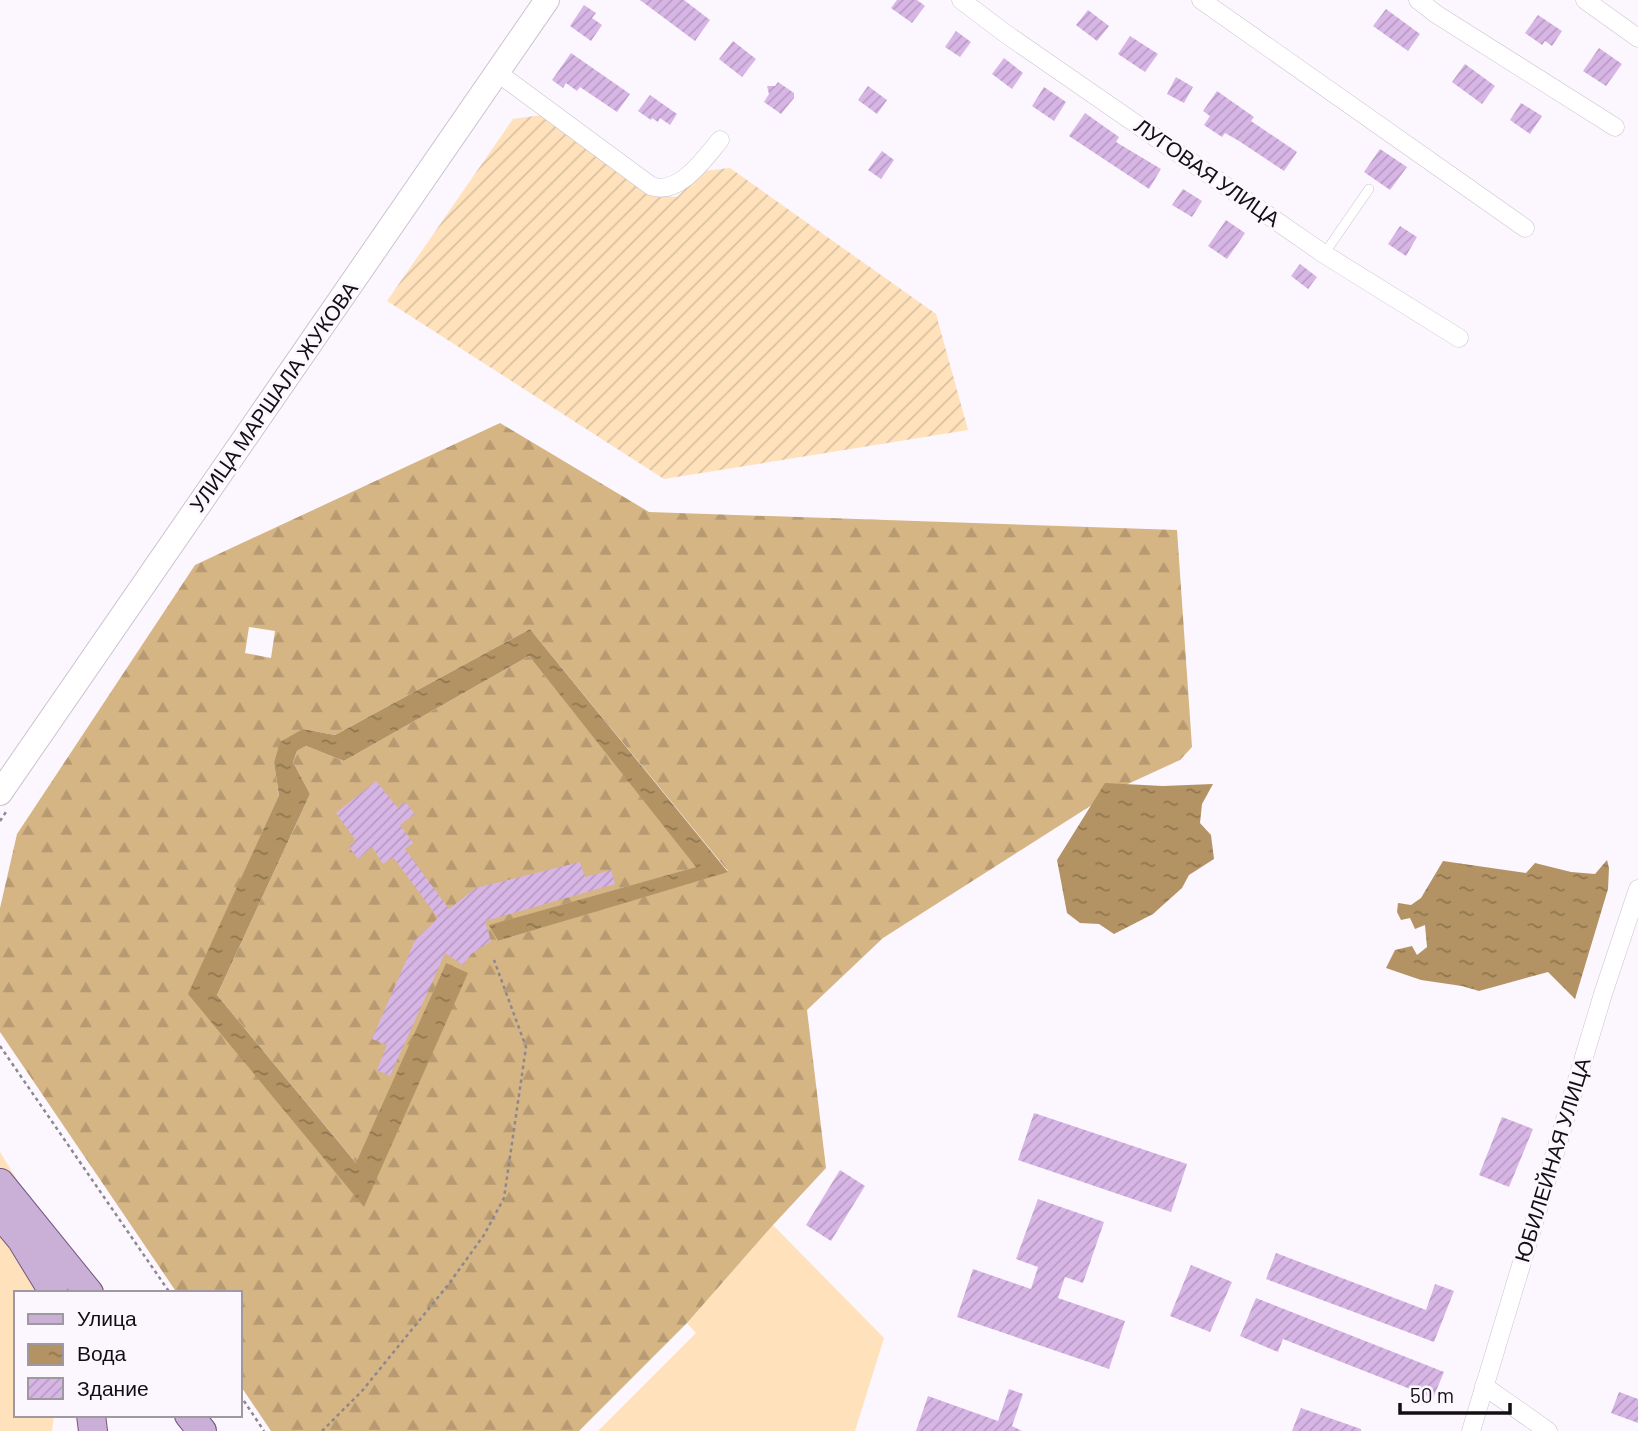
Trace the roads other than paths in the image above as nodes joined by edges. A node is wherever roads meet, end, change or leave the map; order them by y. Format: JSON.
{"nodes":[{"id":1,"x":547,"y":0,"type":"edge"},
{"id":2,"x":961,"y":0,"type":"edge"},
{"id":3,"x":1201,"y":0,"type":"edge"},
{"id":4,"x":1418,"y":0,"type":"edge"},
{"id":5,"x":1585,"y":0,"type":"edge"},
{"id":6,"x":1638,"y":37,"type":"edge"},
{"id":7,"x":498,"y":73,"type":"junction"},
{"id":8,"x":1615,"y":127,"type":"dead end"},
{"id":9,"x":720,"y":140,"type":"dead end"},
{"id":10,"x":1369,"y":188,"type":"dead end"},
{"id":11,"x":1525,"y":228,"type":"dead end"},
{"id":12,"x":1324,"y":254,"type":"junction"},
{"id":13,"x":1459,"y":338,"type":"dead end"},
{"id":14,"x":0,"y":793,"type":"edge"},
{"id":15,"x":1638,"y":890,"type":"edge"},
{"id":16,"x":0,"y":1183,"type":"edge"},
{"id":17,"x":0,"y":1214,"type":"edge"},
{"id":18,"x":53,"y":1291,"type":"edge"},
{"id":19,"x":87,"y":1291,"type":"edge"},
{"id":20,"x":1484,"y":1386,"type":"junction"},
{"id":21,"x":191,"y":1417,"type":"edge"},
{"id":22,"x":202,"y":1431,"type":"edge"},
{"id":23,"x":1471,"y":1431,"type":"edge"},
{"id":24,"x":1548,"y":1431,"type":"edge"}],
"edges":[{"from":1,"to":7,"type":"street","name":"УЛИЦА МАРШАЛА ЖУКОВА"},
{"from":2,"to":12,"type":"street","name":"ЛУГОВАЯ УЛИЦА"},
{"from":3,"to":11,"type":"street"},
{"from":4,"to":8,"type":"street"},
{"from":5,"to":6,"type":"street"},
{"from":7,"to":9,"type":"street"},
{"from":7,"to":14,"type":"street","name":"УЛИЦА МАРШАЛА ЖУКОВА"},
{"from":10,"to":12,"type":"lane"},
{"from":12,"to":13,"type":"street","name":"ЛУГОВАЯ УЛИЦА"},
{"from":15,"to":20,"type":"street","name":"ЮБИЛЕЙНАЯ УЛИЦА"},
{"from":16,"to":19,"type":"main road"},
{"from":17,"to":18,"type":"main road"},
{"from":20,"to":23,"type":"street","name":"ЮБИЛЕЙНАЯ УЛИЦА"},
{"from":20,"to":24,"type":"street"},
{"from":21,"to":22,"type":"main road"}]}
